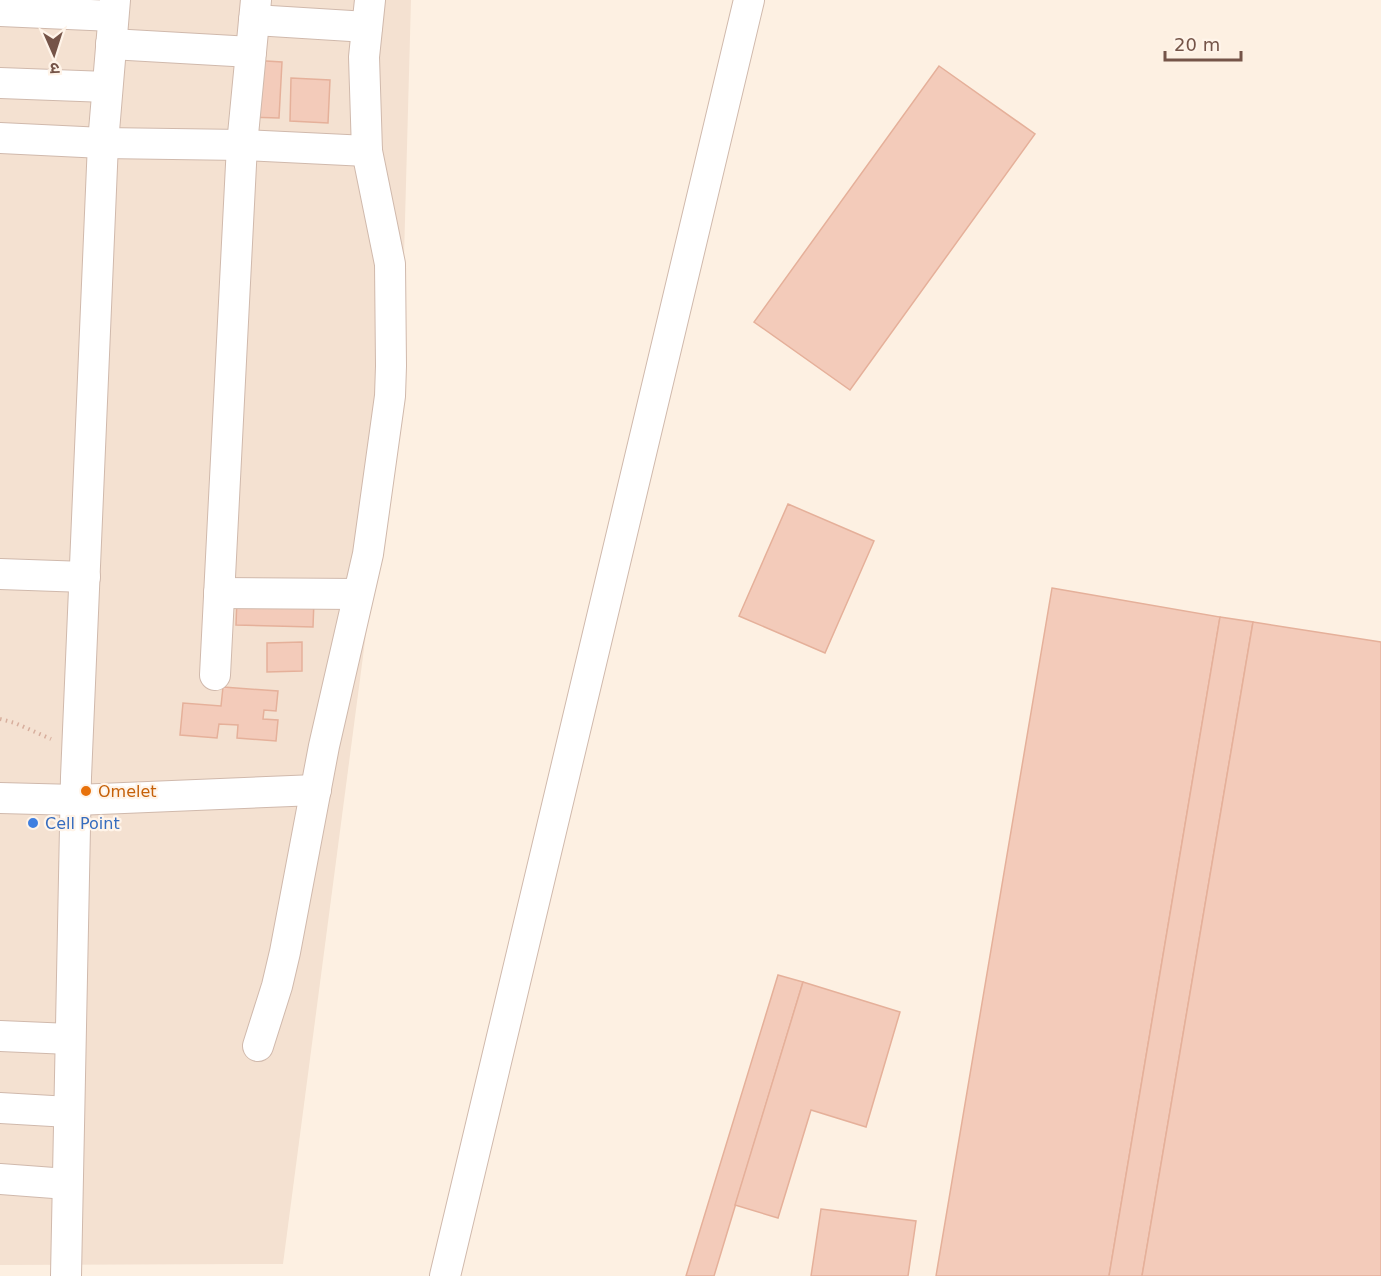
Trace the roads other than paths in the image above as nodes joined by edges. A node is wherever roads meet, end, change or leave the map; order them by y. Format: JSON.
{"nodes":[{"id":1,"x":749,"y":0,"type":"edge"},
{"id":2,"x":255,"y":10,"type":"edge"},
{"id":3,"x":0,"y":11,"type":"edge"},
{"id":4,"x":369,"y":13,"type":"edge"},
{"id":5,"x":113,"y":20,"type":"edge"},
{"id":6,"x":251,"y":51,"type":"junction"},
{"id":7,"x":0,"y":83,"type":"edge"},
{"id":8,"x":107,"y":87,"type":"junction"},
{"id":9,"x":0,"y":138,"type":"edge"},
{"id":10,"x":103,"y":143,"type":"junction"},
{"id":11,"x":242,"y":145,"type":"junction"},
{"id":12,"x":367,"y":151,"type":"junction"},
{"id":13,"x":0,"y":574,"type":"edge"},
{"id":14,"x":85,"y":577,"type":"junction"},
{"id":15,"x":219,"y":593,"type":"junction"},
{"id":16,"x":358,"y":594,"type":"junction"},
{"id":17,"x":215,"y":675,"type":"dead end"},
{"id":18,"x":76,"y":788,"type":"junction"},
{"id":19,"x":316,"y":790,"type":"junction"},
{"id":20,"x":0,"y":798,"type":"edge"},
{"id":21,"x":0,"y":1036,"type":"edge"},
{"id":22,"x":70,"y":1039,"type":"junction"},
{"id":23,"x":258,"y":1046,"type":"dead end"},
{"id":24,"x":0,"y":1108,"type":"edge"},
{"id":25,"x":69,"y":1112,"type":"junction"},
{"id":26,"x":0,"y":1179,"type":"edge"},
{"id":27,"x":67,"y":1184,"type":"junction"},
{"id":28,"x":66,"y":1276,"type":"edge"},
{"id":29,"x":445,"y":1276,"type":"edge"}],
"edges":[{"from":1,"to":29,"type":"street"},
{"from":2,"to":4,"type":"street"},
{"from":2,"to":6,"type":"street"},
{"from":3,"to":5,"type":"street"},
{"from":4,"to":12,"type":"street"},
{"from":5,"to":6,"type":"street"},
{"from":5,"to":8,"type":"street"},
{"from":6,"to":11,"type":"street"},
{"from":7,"to":8,"type":"street"},
{"from":8,"to":10,"type":"street"},
{"from":9,"to":10,"type":"street"},
{"from":10,"to":11,"type":"street"},
{"from":10,"to":14,"type":"street"},
{"from":11,"to":12,"type":"street"},
{"from":11,"to":15,"type":"street"},
{"from":12,"to":16,"type":"street"},
{"from":13,"to":14,"type":"street"},
{"from":14,"to":18,"type":"street"},
{"from":15,"to":16,"type":"street"},
{"from":15,"to":17,"type":"street"},
{"from":16,"to":19,"type":"street"},
{"from":18,"to":19,"type":"street"},
{"from":18,"to":20,"type":"street"},
{"from":18,"to":22,"type":"street"},
{"from":19,"to":23,"type":"street"},
{"from":21,"to":22,"type":"street"},
{"from":22,"to":25,"type":"street"},
{"from":24,"to":25,"type":"street"},
{"from":25,"to":27,"type":"street"},
{"from":26,"to":27,"type":"street"},
{"from":27,"to":28,"type":"street"}]}
